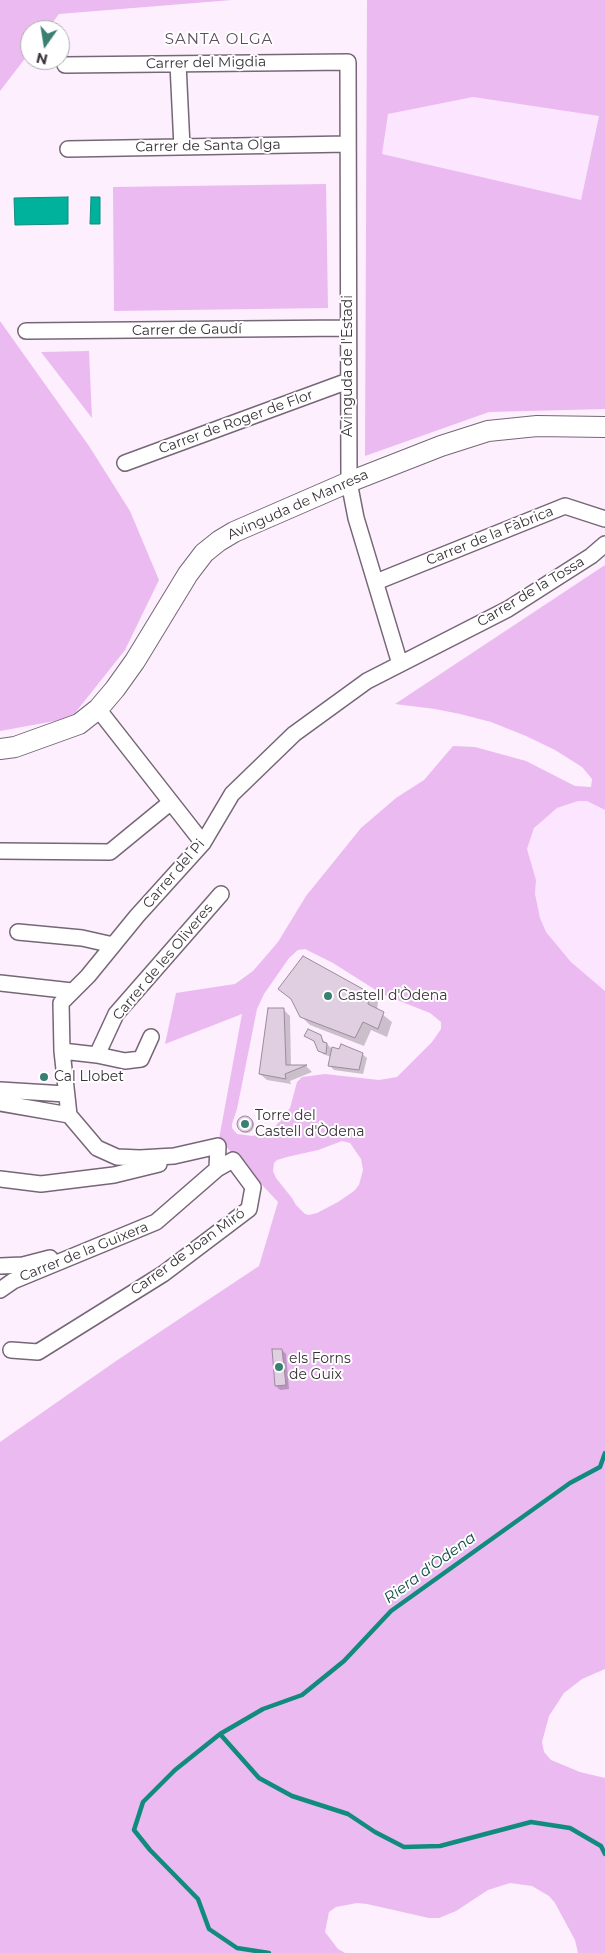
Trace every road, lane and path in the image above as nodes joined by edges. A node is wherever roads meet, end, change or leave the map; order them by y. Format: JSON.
{"nodes":[{"id":1,"x":348,"y":62,"type":"joint"},
{"id":2,"x":178,"y":64,"type":"junction"},
{"id":3,"x":70,"y":65,"type":"edge"},
{"id":4,"x":348,"y":144,"type":"junction"},
{"id":5,"x":182,"y":147,"type":"junction"},
{"id":6,"x":68,"y":149,"type":"dead end"},
{"id":7,"x":348,"y":328,"type":"junction"},
{"id":8,"x":26,"y":331,"type":"dead end"},
{"id":9,"x":348,"y":381,"type":"junction"},
{"id":10,"x":605,"y":427,"type":"edge"},
{"id":11,"x":125,"y":463,"type":"dead end"},
{"id":12,"x":349,"y":482,"type":"junction"},
{"id":13,"x":605,"y":518,"type":"edge"},
{"id":14,"x":605,"y":544,"type":"edge"},
{"id":15,"x":376,"y":582,"type":"junction"},
{"id":16,"x":400,"y":664,"type":"junction"},
{"id":17,"x":98,"y":709,"type":"junction"},
{"id":18,"x":0,"y":749,"type":"edge"},
{"id":19,"x":170,"y":802,"type":"junction"},
{"id":20,"x":203,"y":843,"type":"junction"},
{"id":21,"x":0,"y":851,"type":"edge"},
{"id":22,"x":221,"y":894,"type":"dead end"},
{"id":23,"x":18,"y":932,"type":"dead end"},
{"id":24,"x":113,"y":945,"type":"junction"},
{"id":25,"x":0,"y":983,"type":"edge"},
{"id":26,"x":72,"y":991,"type":"junction"},
{"id":27,"x":151,"y":1037,"type":"dead end"},
{"id":28,"x":62,"y":1051,"type":"junction"},
{"id":29,"x":97,"y":1055,"type":"junction"},
{"id":30,"x":0,"y":1090,"type":"edge"},
{"id":31,"x":66,"y":1094,"type":"junction"},
{"id":32,"x":0,"y":1103,"type":"edge"},
{"id":33,"x":69,"y":1115,"type":"junction"},
{"id":34,"x":201,"y":1150,"type":"junction"},
{"id":35,"x":217,"y":1169,"type":"junction"},
{"id":36,"x":0,"y":1179,"type":"edge"},
{"id":37,"x":77,"y":1256,"type":"junction"},
{"id":38,"x":0,"y":1266,"type":"edge"},
{"id":39,"x":0,"y":1290,"type":"edge"},
{"id":40,"x":11,"y":1350,"type":"dead end"}],
"edges":[{"from":1,"to":2,"type":"street","name":"Carrer del Migdia"},
{"from":1,"to":4,"type":"street","name":"Avinguda de l'Estadi"},
{"from":2,"to":3,"type":"street","name":"Carrer del Migdia"},
{"from":2,"to":5,"type":"street"},
{"from":4,"to":5,"type":"street","name":"Carrer de Santa Olga"},
{"from":4,"to":7,"type":"street","name":"Avinguda de l'Estadi"},
{"from":5,"to":6,"type":"street","name":"Carrer de Santa Olga"},
{"from":7,"to":8,"type":"street","name":"Carrer de Gaudí"},
{"from":7,"to":9,"type":"street","name":"Avinguda de l'Estadi"},
{"from":9,"to":11,"type":"street","name":"Carrer de Roger de Flor"},
{"from":9,"to":12,"type":"street","name":"Avinguda de l'Estadi"},
{"from":10,"to":12,"type":"street","name":"Avinguda de Manresa"},
{"from":12,"to":15,"type":"street","name":"Avinguda de l'Estadi"},
{"from":12,"to":17,"type":"street","name":"Avinguda de Manresa"},
{"from":13,"to":15,"type":"street","name":"Carrer de la Fàbrica"},
{"from":14,"to":16,"type":"street","name":"Carrer de la Tossa"},
{"from":15,"to":16,"type":"street","name":"Avinguda de l'Estadi"},
{"from":16,"to":20,"type":"street","name":"Carrer del Pi"},
{"from":17,"to":18,"type":"street","name":"Avinguda de Manresa"},
{"from":17,"to":19,"type":"street"},
{"from":19,"to":20,"type":"street"},
{"from":19,"to":21,"type":"street"},
{"from":20,"to":24,"type":"street","name":"Carrer del Pi"},
{"from":22,"to":29,"type":"street","name":"Carrer de les Oliveres"},
{"from":23,"to":24,"type":"street"},
{"from":24,"to":26,"type":"street","name":"Carrer del Pi"},
{"from":25,"to":26,"type":"street"},
{"from":26,"to":28,"type":"street","name":"Carrer del Pi"},
{"from":27,"to":29,"type":"street"},
{"from":28,"to":29,"type":"street"},
{"from":28,"to":31,"type":"street","name":"Carrer del Pi"},
{"from":30,"to":31,"type":"street"},
{"from":31,"to":33,"type":"street","name":"Carrer del Pi"},
{"from":32,"to":33,"type":"street"},
{"from":33,"to":34,"type":"street"},
{"from":34,"to":35,"type":"street"},
{"from":34,"to":36,"type":"street"},
{"from":35,"to":37,"type":"street","name":"Carrer de la Guixera"},
{"from":35,"to":40,"type":"street","name":"Carrer de Joan Miró"},
{"from":37,"to":38,"type":"street"},
{"from":37,"to":39,"type":"street","name":"Carrer de la Guixera"}]}
